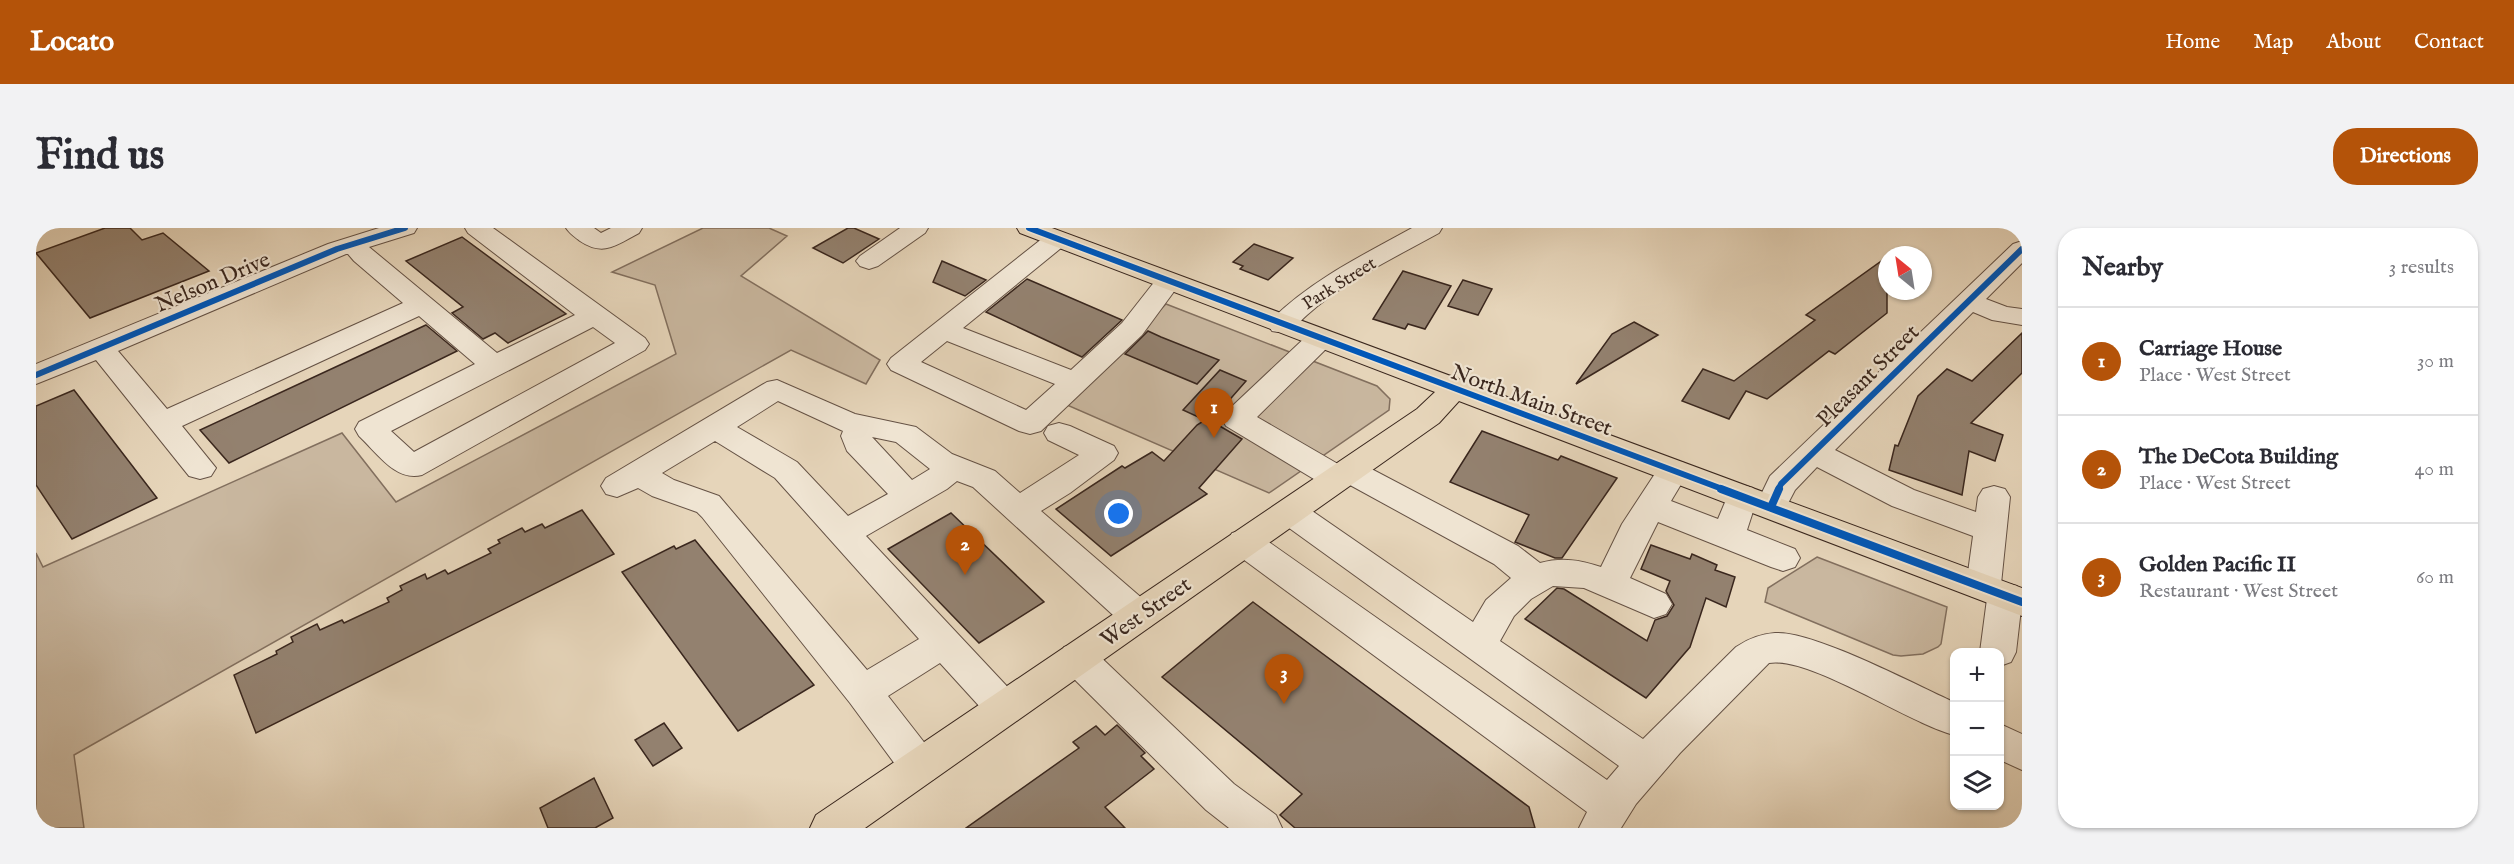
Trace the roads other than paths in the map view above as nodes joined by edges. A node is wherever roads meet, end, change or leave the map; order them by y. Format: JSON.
{"nodes":[{"id":1,"x":405,"y":228,"type":"edge"},
{"id":2,"x":477,"y":228,"type":"edge"},
{"id":3,"x":578,"y":228,"type":"edge"},
{"id":4,"x":630,"y":228,"type":"edge"},
{"id":5,"x":915,"y":228,"type":"edge"},
{"id":6,"x":1029,"y":228,"type":"edge"},
{"id":7,"x":1430,"y":228,"type":"edge"},
{"id":8,"x":1057,"y":239,"type":"junction"},
{"id":9,"x":353,"y":243,"type":"junction"},
{"id":10,"x":2022,"y":250,"type":"edge"},
{"id":11,"x":869,"y":261,"type":"dead end"},
{"id":12,"x":1168,"y":282,"type":"junction"},
{"id":13,"x":1968,"y":301,"type":"junction"},
{"id":14,"x":424,"y":304,"type":"junction"},
{"id":15,"x":594,"y":316,"type":"junction"},
{"id":16,"x":2022,"y":317,"type":"edge"},
{"id":17,"x":1282,"y":325,"type":"junction"},
{"id":18,"x":944,"y":330,"type":"junction"},
{"id":19,"x":1320,"y":339,"type":"junction"},
{"id":20,"x":101,"y":348,"type":"junction"},
{"id":21,"x":495,"y":366,"type":"junction"},
{"id":22,"x":36,"y":375,"type":"edge"},
{"id":23,"x":1076,"y":382,"type":"junction"},
{"id":24,"x":1454,"y":389,"type":"junction"},
{"id":25,"x":164,"y":422,"type":"junction"},
{"id":26,"x":861,"y":424,"type":"junction"},
{"id":27,"x":715,"y":427,"type":"junction"},
{"id":28,"x":1059,"y":433,"type":"dead end"},
{"id":29,"x":1814,"y":452,"type":"junction"},
{"id":30,"x":953,"y":467,"type":"junction"},
{"id":31,"x":200,"y":468,"type":"dead end"},
{"id":32,"x":1673,"y":471,"type":"junction"},
{"id":33,"x":1344,"y":475,"type":"junction"},
{"id":34,"x":909,"y":496,"type":"junction"},
{"id":35,"x":1994,"y":497,"type":"dead end"},
{"id":36,"x":1757,"y":502,"type":"junction"},
{"id":37,"x":1651,"y":506,"type":"junction"},
{"id":38,"x":1019,"y":509,"type":"junction"},
{"id":39,"x":1290,"y":512,"type":"junction"},
{"id":40,"x":1990,"y":530,"type":"junction"},
{"id":41,"x":844,"y":533,"type":"junction"},
{"id":42,"x":1728,"y":537,"type":"junction"},
{"id":43,"x":1244,"y":542,"type":"junction"},
{"id":44,"x":1783,"y":558,"type":"dead end"},
{"id":45,"x":1534,"y":578,"type":"junction"},
{"id":46,"x":1611,"y":585,"type":"junction"},
{"id":47,"x":2003,"y":595,"type":"edge"},
{"id":48,"x":1654,"y":604,"type":"dead end"},
{"id":49,"x":1138,"y":616,"type":"junction"},
{"id":50,"x":944,"y":642,"type":"junction"},
{"id":51,"x":1480,"y":646,"type":"junction"},
{"id":52,"x":1998,"y":648,"type":"edge"},
{"id":53,"x":1077,"y":658,"type":"junction"},
{"id":54,"x":863,"y":692,"type":"junction"},
{"id":55,"x":1004,"y":708,"type":"junction"},
{"id":56,"x":1950,"y":717,"type":"edge"},
{"id":57,"x":2004,"y":743,"type":"edge"},
{"id":58,"x":2022,"y":753,"type":"edge"},
{"id":59,"x":1646,"y":763,"type":"junction"},
{"id":60,"x":920,"y":767,"type":"junction"},
{"id":61,"x":1606,"y":817,"type":"edge"},
{"id":62,"x":831,"y":828,"type":"edge"},
{"id":63,"x":1261,"y":828,"type":"edge"}],
"edges":[{"from":1,"to":9,"type":"street","name":"Nelson Drive"},
{"from":2,"to":15,"type":"street"},
{"from":3,"to":4,"type":"street"},
{"from":5,"to":11,"type":"street"},
{"from":6,"to":8,"type":"main road","name":"North Main Street"},
{"from":7,"to":17,"type":"street","name":"Park Street"},
{"from":8,"to":12,"type":"main road","name":"North Main Street"},
{"from":8,"to":18,"type":"street"},
{"from":9,"to":14,"type":"street"},
{"from":9,"to":20,"type":"street","name":"Nelson Drive"},
{"from":10,"to":13,"type":"street","name":"Pleasant Street"},
{"from":12,"to":17,"type":"main road","name":"North Main Street"},
{"from":12,"to":23,"type":"street"},
{"from":13,"to":16,"type":"street"},
{"from":13,"to":29,"type":"street","name":"Pleasant Street"},
{"from":14,"to":21,"type":"street"},
{"from":14,"to":25,"type":"street"},
{"from":15,"to":21,"type":"street"},
{"from":15,"to":21,"type":"street"},
{"from":17,"to":19,"type":"main road","name":"North Main Street"},
{"from":18,"to":23,"type":"street"},
{"from":18,"to":23,"type":"street"},
{"from":19,"to":24,"type":"main road","name":"North Main Street"},
{"from":19,"to":33,"type":"street"},
{"from":20,"to":22,"type":"street","name":"Nelson Drive"},
{"from":20,"to":25,"type":"street"},
{"from":24,"to":32,"type":"main road","name":"North Main Street"},
{"from":24,"to":33,"type":"main road","name":"West Street"},
{"from":25,"to":31,"type":"street"},
{"from":26,"to":27,"type":"street"},
{"from":26,"to":30,"type":"street"},
{"from":26,"to":34,"type":"street"},
{"from":27,"to":41,"type":"street"},
{"from":27,"to":54,"type":"street"},
{"from":28,"to":38,"type":"street"},
{"from":29,"to":36,"type":"street","name":"Pleasant Street"},
{"from":29,"to":40,"type":"street"},
{"from":30,"to":34,"type":"street"},
{"from":30,"to":38,"type":"street"},
{"from":32,"to":36,"type":"main road","name":"North Main Street"},
{"from":32,"to":37,"type":"street"},
{"from":33,"to":39,"type":"main road","name":"West Street"},
{"from":33,"to":45,"type":"street"},
{"from":34,"to":41,"type":"street"},
{"from":35,"to":40,"type":"street"},
{"from":36,"to":42,"type":"street","name":"Pleasant Street"},
{"from":36,"to":47,"type":"main road","name":"North Main Street"},
{"from":37,"to":42,"type":"street"},
{"from":37,"to":46,"type":"street"},
{"from":38,"to":49,"type":"street"},
{"from":39,"to":43,"type":"main road","name":"West Street"},
{"from":39,"to":51,"type":"street"},
{"from":40,"to":47,"type":"street"},
{"from":41,"to":50,"type":"street"},
{"from":42,"to":44,"type":"street"},
{"from":43,"to":49,"type":"main road","name":"West Street"},
{"from":43,"to":61,"type":"street"},
{"from":45,"to":46,"type":"street"},
{"from":45,"to":51,"type":"street"},
{"from":46,"to":48,"type":"street"},
{"from":47,"to":52,"type":"street"},
{"from":49,"to":53,"type":"main road","name":"West Street"},
{"from":50,"to":54,"type":"street"},
{"from":50,"to":55,"type":"street"},
{"from":51,"to":59,"type":"street"},
{"from":53,"to":55,"type":"main road","name":"West Street"},
{"from":53,"to":63,"type":"street"},
{"from":54,"to":60,"type":"street"},
{"from":55,"to":60,"type":"main road","name":"West Street"},
{"from":56,"to":59,"type":"street"},
{"from":57,"to":58,"type":"street"},
{"from":59,"to":61,"type":"street"},
{"from":60,"to":62,"type":"main road","name":"West Street"}]}
